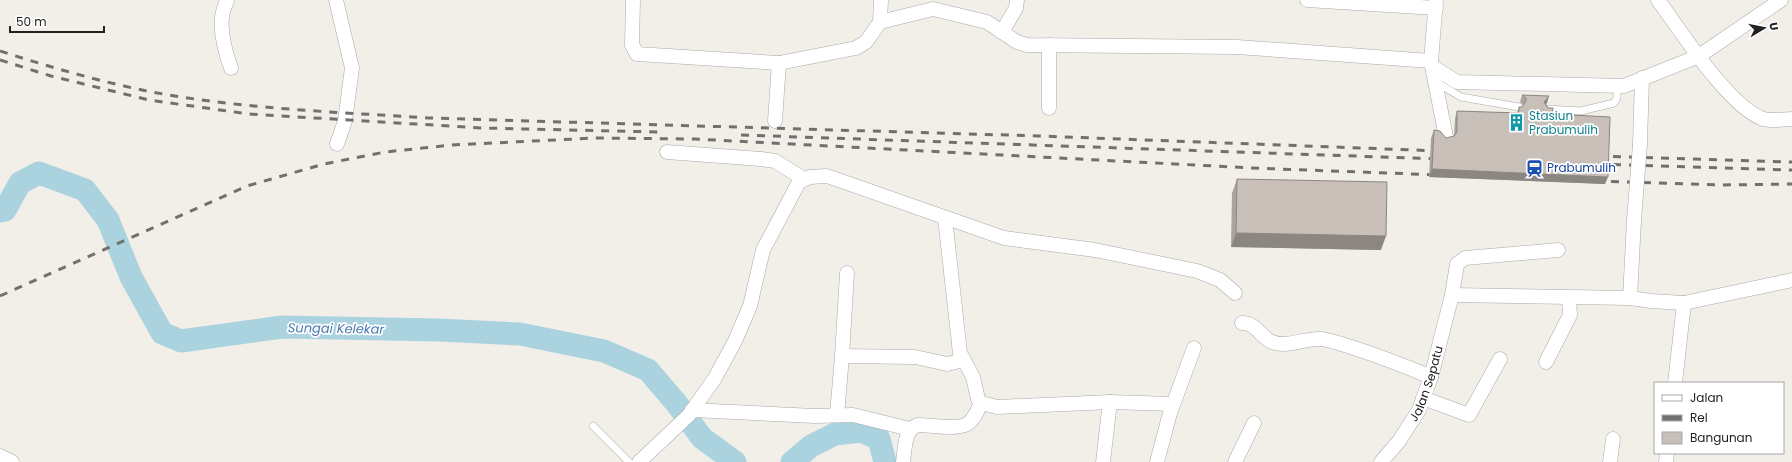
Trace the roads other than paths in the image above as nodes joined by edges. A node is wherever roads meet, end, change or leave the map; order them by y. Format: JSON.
{"nodes":[{"id":1,"x":227,"y":0,"type":"edge"},
{"id":2,"x":336,"y":0,"type":"edge"},
{"id":3,"x":634,"y":0,"type":"edge"},
{"id":4,"x":881,"y":0,"type":"edge"},
{"id":5,"x":1017,"y":0,"type":"edge"},
{"id":6,"x":1307,"y":0,"type":"edge"},
{"id":7,"x":1658,"y":0,"type":"edge"},
{"id":8,"x":1781,"y":0,"type":"edge"},
{"id":9,"x":1436,"y":4,"type":"edge"},
{"id":10,"x":880,"y":22,"type":"junction"},
{"id":11,"x":1002,"y":32,"type":"junction"},
{"id":12,"x":1049,"y":45,"type":"junction"},
{"id":13,"x":1699,"y":56,"type":"junction"},
{"id":14,"x":779,"y":62,"type":"junction"},
{"id":15,"x":1432,"y":64,"type":"junction"},
{"id":16,"x":232,"y":68,"type":"dead end"},
{"id":17,"x":1642,"y":78,"type":"junction"},
{"id":18,"x":1436,"y":82,"type":"junction"},
{"id":19,"x":1618,"y":87,"type":"junction"},
{"id":20,"x":1519,"y":107,"type":"edge"},
{"id":21,"x":1049,"y":108,"type":"dead end"},
{"id":22,"x":1546,"y":109,"type":"edge"},
{"id":23,"x":1792,"y":119,"type":"edge"},
{"id":24,"x":775,"y":121,"type":"dead end"},
{"id":25,"x":1446,"y":137,"type":"edge"},
{"id":26,"x":337,"y":144,"type":"dead end"},
{"id":27,"x":667,"y":152,"type":"dead end"},
{"id":28,"x":804,"y":179,"type":"junction"},
{"id":29,"x":945,"y":218,"type":"junction"},
{"id":30,"x":1558,"y":250,"type":"dead end"},
{"id":31,"x":847,"y":273,"type":"dead end"},
{"id":32,"x":1792,"y":280,"type":"edge"},
{"id":33,"x":1234,"y":293,"type":"dead end"},
{"id":34,"x":1452,"y":295,"type":"junction"},
{"id":35,"x":1569,"y":298,"type":"junction"},
{"id":36,"x":1630,"y":298,"type":"junction"},
{"id":37,"x":1684,"y":303,"type":"junction"},
{"id":38,"x":1242,"y":323,"type":"dead end"},
{"id":39,"x":1194,"y":348,"type":"dead end"},
{"id":40,"x":842,"y":356,"type":"junction"},
{"id":41,"x":1500,"y":359,"type":"dead end"},
{"id":42,"x":964,"y":360,"type":"junction"},
{"id":43,"x":1546,"y":362,"type":"dead end"},
{"id":44,"x":1431,"y":377,"type":"junction"},
{"id":45,"x":1675,"y":382,"type":"edge"},
{"id":46,"x":1423,"y":398,"type":"junction"},
{"id":47,"x":1110,"y":402,"type":"junction"},
{"id":48,"x":981,"y":403,"type":"junction"},
{"id":49,"x":1173,"y":404,"type":"junction"},
{"id":50,"x":691,"y":413,"type":"junction"},
{"id":51,"x":837,"y":416,"type":"junction"},
{"id":52,"x":1254,"y":423,"type":"dead end"},
{"id":53,"x":592,"y":426,"type":"dead end"},
{"id":54,"x":910,"y":429,"type":"junction"},
{"id":55,"x":1613,"y":439,"type":"dead end"},
{"id":56,"x":0,"y":456,"type":"edge"},
{"id":57,"x":1162,"y":460,"type":"edge"},
{"id":58,"x":12,"y":462,"type":"edge"},
{"id":59,"x":629,"y":462,"type":"edge"},
{"id":60,"x":639,"y":462,"type":"edge"},
{"id":61,"x":903,"y":462,"type":"edge"},
{"id":62,"x":1103,"y":462,"type":"edge"},
{"id":63,"x":1235,"y":462,"type":"edge"},
{"id":64,"x":1381,"y":462,"type":"edge"},
{"id":65,"x":1610,"y":462,"type":"edge"}],
"edges":[{"from":1,"to":16,"type":"street"},
{"from":2,"to":26,"type":"street"},
{"from":3,"to":14,"type":"street"},
{"from":4,"to":10,"type":"street"},
{"from":5,"to":11,"type":"street"},
{"from":6,"to":9,"type":"street"},
{"from":7,"to":13,"type":"street"},
{"from":8,"to":13,"type":"street"},
{"from":9,"to":15,"type":"street"},
{"from":10,"to":11,"type":"street"},
{"from":10,"to":14,"type":"street"},
{"from":11,"to":12,"type":"street"},
{"from":12,"to":15,"type":"street"},
{"from":12,"to":21,"type":"street"},
{"from":13,"to":17,"type":"street"},
{"from":13,"to":23,"type":"street"},
{"from":14,"to":24,"type":"street"},
{"from":15,"to":18,"type":"street"},
{"from":15,"to":19,"type":"street"},
{"from":17,"to":19,"type":"street"},
{"from":17,"to":36,"type":"street","bridge":true},
{"from":18,"to":20,"type":"lane"},
{"from":18,"to":25,"type":"street"},
{"from":19,"to":22,"type":"lane"},
{"from":27,"to":28,"type":"street"},
{"from":28,"to":29,"type":"street"},
{"from":28,"to":50,"type":"street"},
{"from":29,"to":33,"type":"street"},
{"from":29,"to":42,"type":"street"},
{"from":30,"to":34,"type":"street","name":"Jalan Sepatu"},
{"from":31,"to":40,"type":"street"},
{"from":32,"to":37,"type":"street"},
{"from":34,"to":35,"type":"street"},
{"from":34,"to":44,"type":"street","name":"Jalan Sepatu"},
{"from":35,"to":36,"type":"street"},
{"from":35,"to":43,"type":"street"},
{"from":36,"to":37,"type":"street"},
{"from":37,"to":45,"type":"street"},
{"from":38,"to":44,"type":"street"},
{"from":39,"to":49,"type":"street"},
{"from":40,"to":42,"type":"street"},
{"from":40,"to":51,"type":"street"},
{"from":41,"to":46,"type":"street"},
{"from":42,"to":48,"type":"street"},
{"from":44,"to":46,"type":"street","name":"Jalan Sepatu"},
{"from":46,"to":64,"type":"street","name":"Jalan Sepatu"},
{"from":47,"to":48,"type":"street"},
{"from":47,"to":49,"type":"street"},
{"from":47,"to":62,"type":"street"},
{"from":48,"to":54,"type":"street"},
{"from":49,"to":57,"type":"street"},
{"from":50,"to":51,"type":"street"},
{"from":50,"to":60,"type":"street"},
{"from":51,"to":54,"type":"street"},
{"from":52,"to":63,"type":"street"},
{"from":53,"to":59,"type":"lane"},
{"from":54,"to":61,"type":"street"},
{"from":55,"to":65,"type":"street"},
{"from":56,"to":58,"type":"street"}]}
